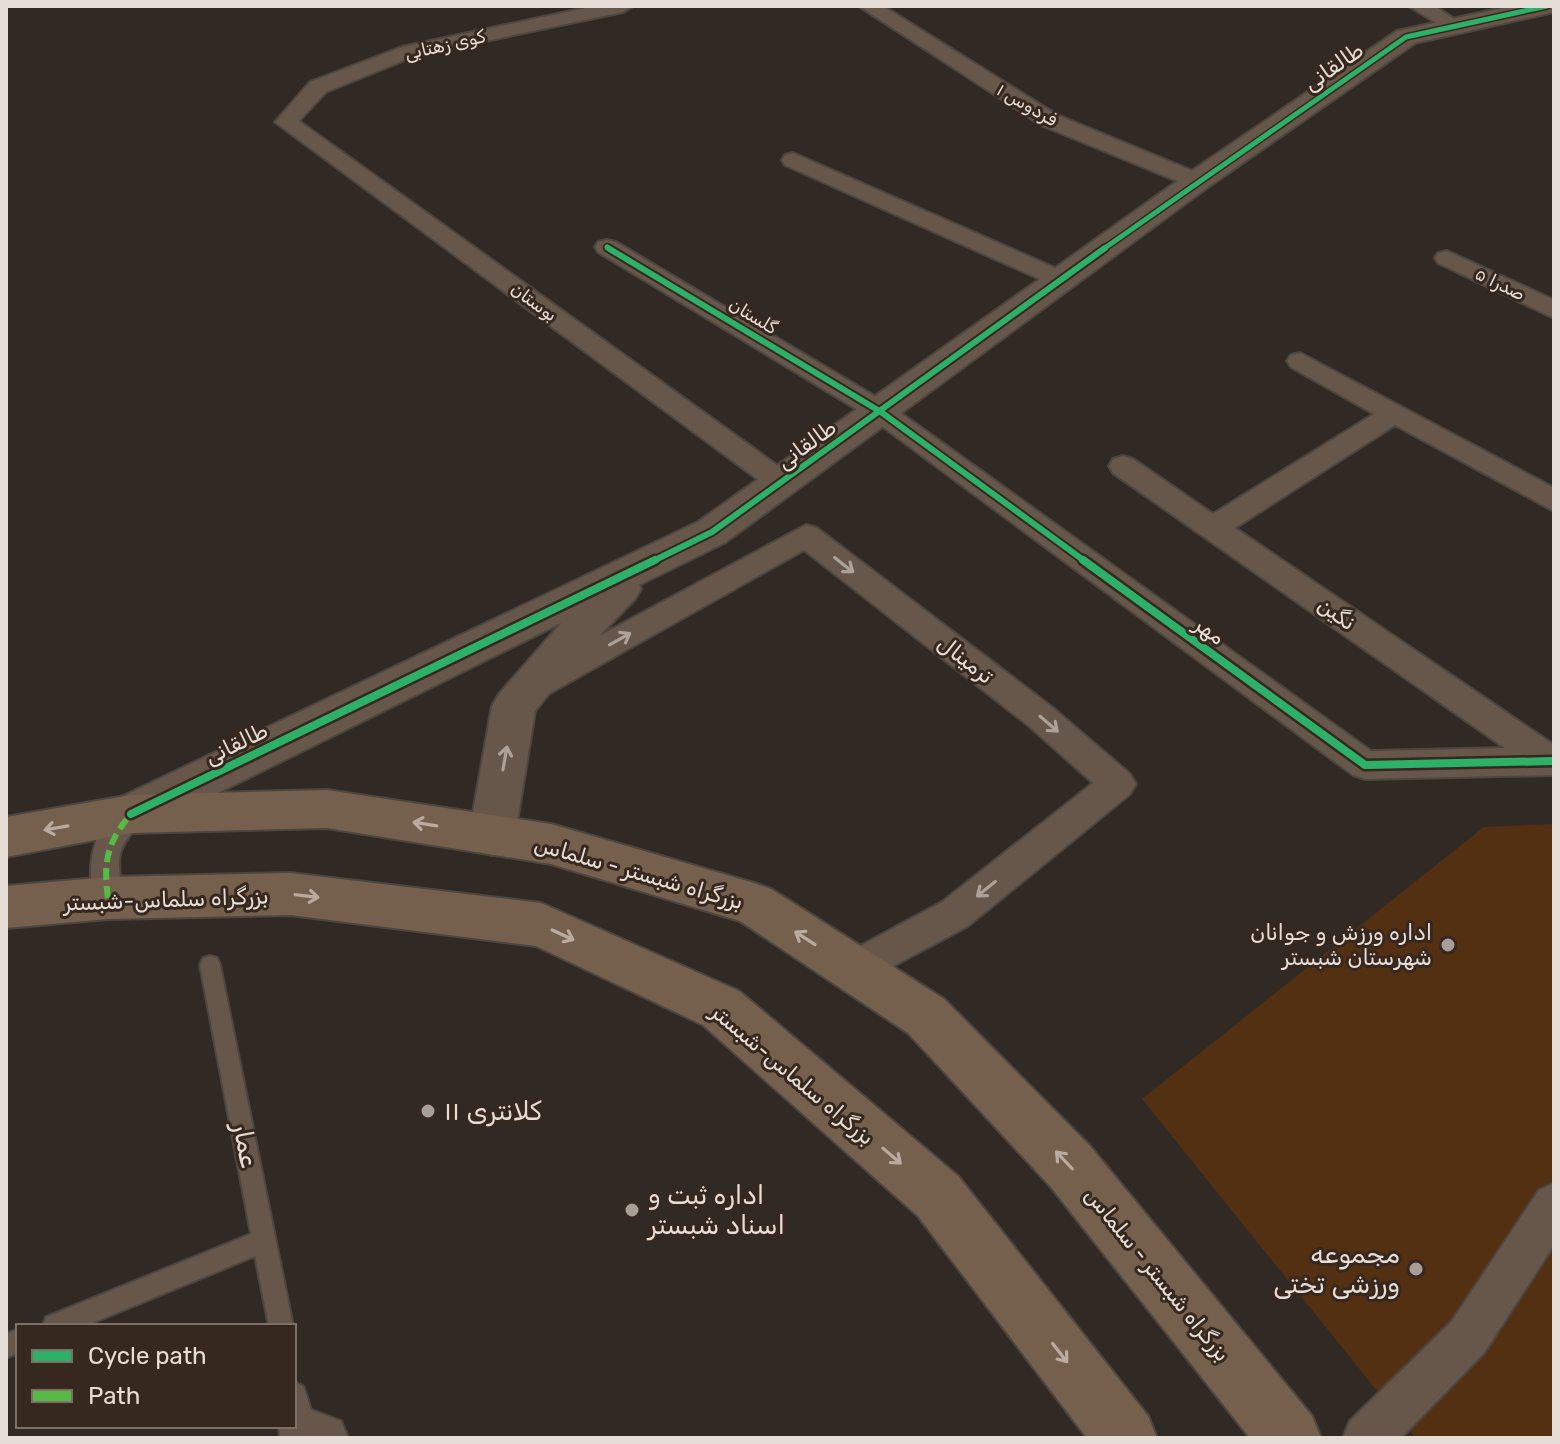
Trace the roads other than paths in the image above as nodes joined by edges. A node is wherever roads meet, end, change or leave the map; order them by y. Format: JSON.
{"nodes":[{"id":1,"x":623,"y":6,"type":"edge"},
{"id":2,"x":869,"y":6,"type":"edge"},
{"id":3,"x":1419,"y":6,"type":"edge"},
{"id":4,"x":1547,"y":6,"type":"edge"},
{"id":5,"x":1455,"y":26,"type":"junction"},
{"id":6,"x":286,"y":122,"type":"joint"},
{"id":7,"x":793,"y":160,"type":"dead end"},
{"id":8,"x":1197,"y":181,"type":"junction"},
{"id":9,"x":607,"y":247,"type":"dead end"},
{"id":10,"x":1447,"y":258,"type":"dead end"},
{"id":11,"x":1062,"y":280,"type":"junction"},
{"id":12,"x":1554,"y":310,"type":"edge"},
{"id":13,"x":1300,"y":361,"type":"dead end"},
{"id":14,"x":881,"y":412,"type":"junction"},
{"id":15,"x":1395,"y":413,"type":"junction"},
{"id":16,"x":1123,"y":466,"type":"dead end"},
{"id":17,"x":782,"y":483,"type":"junction"},
{"id":18,"x":1554,"y":501,"type":"edge"},
{"id":19,"x":1213,"y":528,"type":"junction"},
{"id":20,"x":645,"y":565,"type":"junction"},
{"id":21,"x":527,"y":690,"type":"junction"},
{"id":22,"x":1552,"y":761,"type":"edge"},
{"id":23,"x":131,"y":814,"type":"junction"},
{"id":24,"x":492,"y":835,"type":"junction"},
{"id":25,"x":6,"y":837,"type":"edge"},
{"id":26,"x":108,"y":898,"type":"junction"},
{"id":27,"x":6,"y":907,"type":"edge"},
{"id":28,"x":210,"y":965,"type":"dead end"},
{"id":29,"x":854,"y":969,"type":"junction"},
{"id":30,"x":1554,"y":1205,"type":"edge"},
{"id":31,"x":264,"y":1241,"type":"junction"},
{"id":32,"x":60,"y":1324,"type":"edge"},
{"id":33,"x":281,"y":1324,"type":"edge"},
{"id":34,"x":1126,"y":1438,"type":"edge"},
{"id":35,"x":1290,"y":1438,"type":"edge"},
{"id":36,"x":1367,"y":1438,"type":"edge"}],
"edges":[{"from":1,"to":6,"type":"street","name":"کوی زهتابی"},
{"from":2,"to":8,"type":"street","name":"فردوس ۱"},
{"from":3,"to":5,"type":"street"},
{"from":4,"to":5,"type":"street","name":"طالقانی"},
{"from":5,"to":8,"type":"street","name":"طالقانی"},
{"from":6,"to":17,"type":"street","name":"بوستان"},
{"from":7,"to":11,"type":"street"},
{"from":8,"to":11,"type":"street","name":"طالقانی"},
{"from":9,"to":14,"type":"street","name":"گلستان"},
{"from":10,"to":12,"type":"street","name":"صدرا ۵"},
{"from":11,"to":14,"type":"street","name":"طالقانی"},
{"from":13,"to":15,"type":"street"},
{"from":14,"to":17,"type":"street","name":"طالقانی"},
{"from":14,"to":22,"type":"street","name":"مهر"},
{"from":15,"to":18,"type":"street"},
{"from":15,"to":19,"type":"street"},
{"from":16,"to":19,"type":"street","name":"نگین"},
{"from":17,"to":20,"type":"street","name":"طالقانی"},
{"from":19,"to":22,"type":"street","name":"نگین"},
{"from":20,"to":21,"type":"street"},
{"from":20,"to":23,"type":"street","name":"طالقانی"},
{"from":24,"to":21,"type":"street","one_way":true},
{"from":21,"to":29,"type":"street","name":"ترمینال","one_way":true},
{"from":24,"to":23,"type":"highway","name":"بزرگراه شبستر - سلماس","one_way":true},
{"from":23,"to":25,"type":"highway","name":"بزرگراه شبستر - سلماس","one_way":true},
{"from":23,"to":26,"type":"street"},
{"from":29,"to":24,"type":"highway","name":"بزرگراه شبستر - سلماس","one_way":true},
{"from":26,"to":27,"type":"highway","name":"بزرگراه سلماس-شبستر"},
{"from":26,"to":34,"type":"highway","name":"بزرگراه سلماس-شبستر","one_way":true},
{"from":28,"to":31,"type":"lane","name":"عمار"},
{"from":35,"to":29,"type":"highway","name":"بزرگراه شبستر - سلماس","one_way":true},
{"from":30,"to":36,"type":"street"},
{"from":31,"to":32,"type":"lane"},
{"from":31,"to":33,"type":"lane","name":"عمار"}]}
